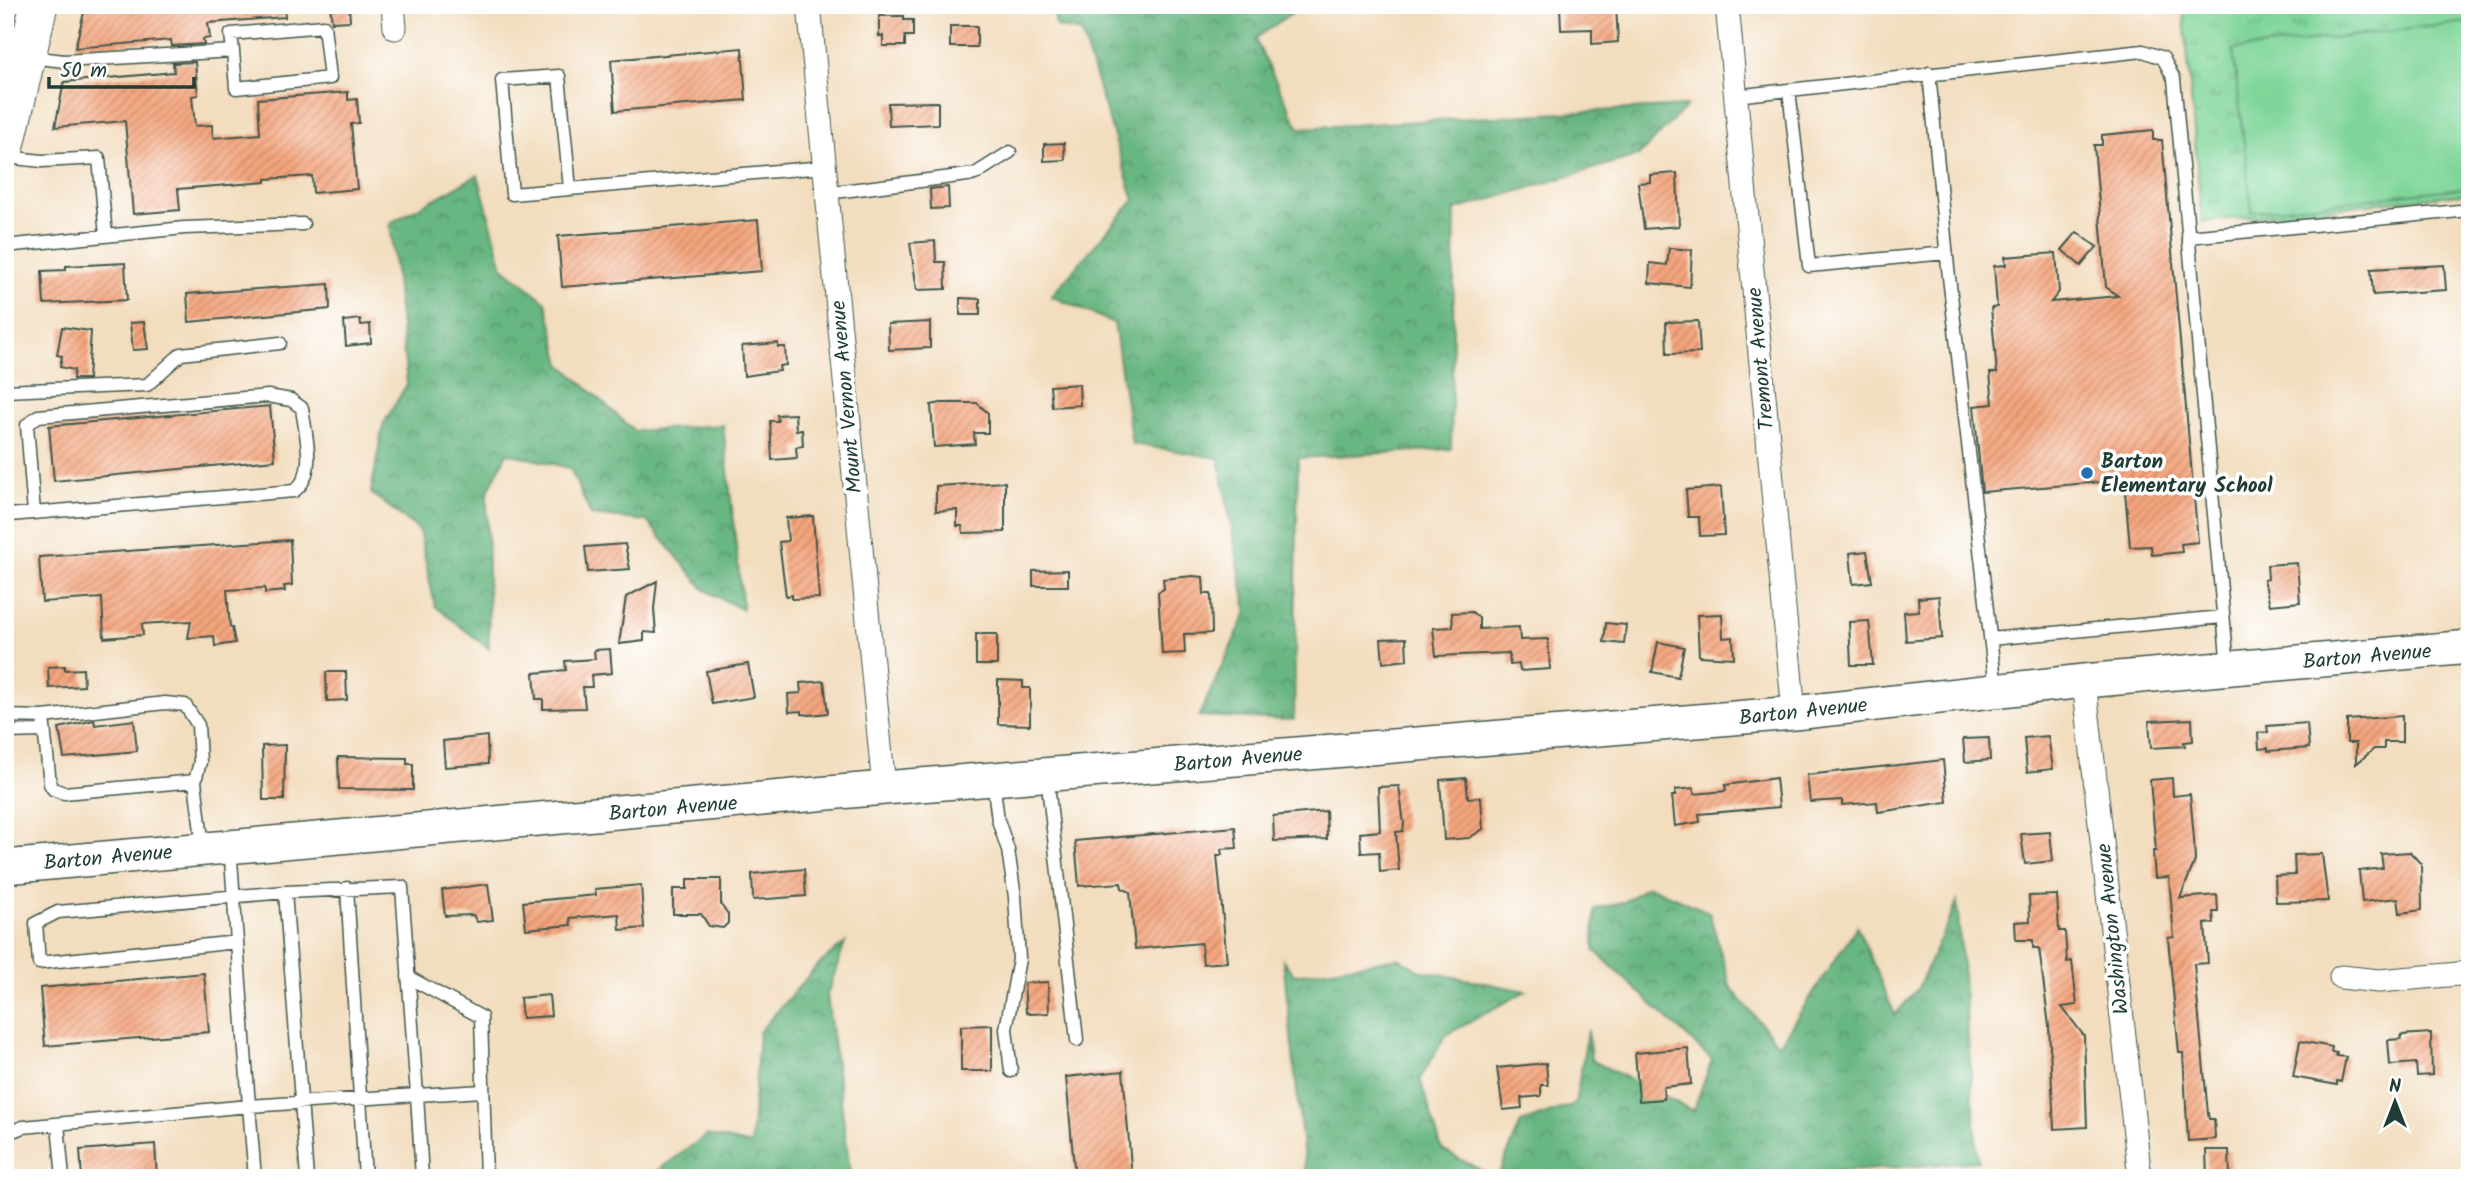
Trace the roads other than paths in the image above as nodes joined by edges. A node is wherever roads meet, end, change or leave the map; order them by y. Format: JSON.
{"nodes":[{"id":1,"x":39,"y":5,"type":"edge"},
{"id":2,"x":809,"y":5,"type":"edge"},
{"id":3,"x":1727,"y":5,"type":"edge"},
{"id":4,"x":233,"y":51,"type":"junction"},
{"id":5,"x":15,"y":55,"type":"edge"},
{"id":6,"x":1929,"y":73,"type":"junction"},
{"id":7,"x":1789,"y":90,"type":"junction"},
{"id":8,"x":1735,"y":96,"type":"junction"},
{"id":9,"x":6,"y":145,"type":"edge"},
{"id":10,"x":1010,"y":152,"type":"dead end"},
{"id":11,"x":824,"y":167,"type":"junction"},
{"id":12,"x":570,"y":190,"type":"junction"},
{"id":13,"x":827,"y":193,"type":"junction"},
{"id":14,"x":2470,"y":210,"type":"edge"},
{"id":15,"x":303,"y":224,"type":"dead end"},
{"id":16,"x":106,"y":236,"type":"junction"},
{"id":17,"x":2188,"y":237,"type":"junction"},
{"id":18,"x":5,"y":246,"type":"edge"},
{"id":19,"x":1946,"y":253,"type":"junction"},
{"id":20,"x":280,"y":343,"type":"dead end"},
{"id":21,"x":5,"y":391,"type":"edge"},
{"id":22,"x":34,"y":513,"type":"junction"},
{"id":23,"x":5,"y":515,"type":"edge"},
{"id":24,"x":2222,"y":617,"type":"junction"},
{"id":25,"x":1990,"y":639,"type":"junction"},
{"id":26,"x":2470,"y":647,"type":"edge"},
{"id":27,"x":2228,"y":668,"type":"junction"},
{"id":28,"x":2084,"y":681,"type":"junction"},
{"id":29,"x":1996,"y":691,"type":"junction"},
{"id":30,"x":1794,"y":713,"type":"junction"},
{"id":31,"x":5,"y":716,"type":"edge"},
{"id":32,"x":43,"y":717,"type":"junction"},
{"id":33,"x":44,"y":731,"type":"junction"},
{"id":34,"x":5,"y":732,"type":"edge"},
{"id":35,"x":1047,"y":775,"type":"junction"},
{"id":36,"x":993,"y":780,"type":"junction"},
{"id":37,"x":195,"y":781,"type":"junction"},
{"id":38,"x":884,"y":788,"type":"junction"},
{"id":39,"x":217,"y":847,"type":"junction"},
{"id":40,"x":5,"y":867,"type":"edge"},
{"id":41,"x":347,"y":888,"type":"junction"},
{"id":42,"x":285,"y":892,"type":"junction"},
{"id":43,"x":235,"y":896,"type":"junction"},
{"id":44,"x":237,"y":942,"type":"junction"},
{"id":45,"x":2470,"y":973,"type":"edge"},
{"id":46,"x":408,"y":977,"type":"junction"},
{"id":47,"x":2341,"y":977,"type":"dead end"},
{"id":48,"x":1077,"y":1040,"type":"dead end"},
{"id":49,"x":1011,"y":1071,"type":"dead end"},
{"id":50,"x":483,"y":1091,"type":"junction"},
{"id":51,"x":417,"y":1095,"type":"junction"},
{"id":52,"x":361,"y":1099,"type":"junction"},
{"id":53,"x":302,"y":1103,"type":"junction"},
{"id":54,"x":249,"y":1106,"type":"junction"},
{"id":55,"x":58,"y":1124,"type":"junction"},
{"id":56,"x":5,"y":1134,"type":"edge"},
{"id":57,"x":63,"y":1178,"type":"edge"},
{"id":58,"x":255,"y":1178,"type":"edge"},
{"id":59,"x":307,"y":1178,"type":"edge"},
{"id":60,"x":365,"y":1178,"type":"edge"},
{"id":61,"x":422,"y":1178,"type":"edge"},
{"id":62,"x":486,"y":1178,"type":"edge"},
{"id":63,"x":2140,"y":1178,"type":"edge"}],
"edges":[{"from":1,"to":5,"type":"main road"},
{"from":2,"to":11,"type":"street","name":"Mount Vernon Avenue"},
{"from":3,"to":8,"type":"street","name":"Tremont Avenue"},
{"from":4,"to":4,"type":"lane"},
{"from":4,"to":5,"type":"lane"},
{"from":5,"to":9,"type":"main road"},
{"from":6,"to":7,"type":"lane"},
{"from":6,"to":17,"type":"lane"},
{"from":6,"to":19,"type":"lane"},
{"from":7,"to":8,"type":"lane"},
{"from":7,"to":19,"type":"lane"},
{"from":8,"to":30,"type":"street","name":"Tremont Avenue"},
{"from":9,"to":16,"type":"lane"},
{"from":10,"to":13,"type":"lane"},
{"from":11,"to":12,"type":"lane"},
{"from":11,"to":13,"type":"street","name":"Mount Vernon Avenue"},
{"from":12,"to":12,"type":"lane"},
{"from":13,"to":38,"type":"street","name":"Mount Vernon Avenue"},
{"from":14,"to":17,"type":"lane"},
{"from":15,"to":16,"type":"lane"},
{"from":16,"to":18,"type":"lane"},
{"from":17,"to":24,"type":"lane"},
{"from":19,"to":25,"type":"lane"},
{"from":20,"to":21,"type":"lane"},
{"from":22,"to":22,"type":"lane"},
{"from":22,"to":23,"type":"lane"},
{"from":24,"to":25,"type":"lane"},
{"from":24,"to":27,"type":"lane"},
{"from":25,"to":29,"type":"lane"},
{"from":26,"to":27,"type":"street","name":"Barton Avenue"},
{"from":27,"to":28,"type":"street","name":"Barton Avenue"},
{"from":28,"to":29,"type":"street","name":"Barton Avenue"},
{"from":28,"to":63,"type":"street","name":"Washington Avenue"},
{"from":29,"to":30,"type":"street","name":"Barton Avenue"},
{"from":30,"to":35,"type":"street","name":"Barton Avenue"},
{"from":31,"to":32,"type":"lane"},
{"from":32,"to":33,"type":"lane"},
{"from":32,"to":37,"type":"lane"},
{"from":33,"to":34,"type":"lane"},
{"from":33,"to":37,"type":"lane"},
{"from":35,"to":36,"type":"street","name":"Barton Avenue"},
{"from":35,"to":48,"type":"lane"},
{"from":36,"to":38,"type":"street","name":"Barton Avenue"},
{"from":36,"to":49,"type":"lane"},
{"from":37,"to":39,"type":"lane"},
{"from":38,"to":39,"type":"street","name":"Barton Avenue"},
{"from":39,"to":40,"type":"street","name":"Barton Avenue"},
{"from":39,"to":43,"type":"lane"},
{"from":41,"to":42,"type":"lane"},
{"from":41,"to":46,"type":"lane"},
{"from":41,"to":52,"type":"lane"},
{"from":42,"to":43,"type":"lane"},
{"from":42,"to":53,"type":"lane"},
{"from":43,"to":44,"type":"lane"},
{"from":43,"to":44,"type":"lane"},
{"from":44,"to":54,"type":"lane"},
{"from":45,"to":47,"type":"street"},
{"from":46,"to":50,"type":"lane"},
{"from":46,"to":51,"type":"lane"},
{"from":50,"to":51,"type":"lane"},
{"from":50,"to":62,"type":"lane"},
{"from":51,"to":52,"type":"lane"},
{"from":51,"to":61,"type":"lane"},
{"from":52,"to":53,"type":"lane"},
{"from":52,"to":60,"type":"lane"},
{"from":53,"to":54,"type":"lane"},
{"from":53,"to":59,"type":"lane"},
{"from":54,"to":55,"type":"lane"},
{"from":54,"to":58,"type":"lane"},
{"from":55,"to":56,"type":"lane"},
{"from":55,"to":57,"type":"lane"}]}
